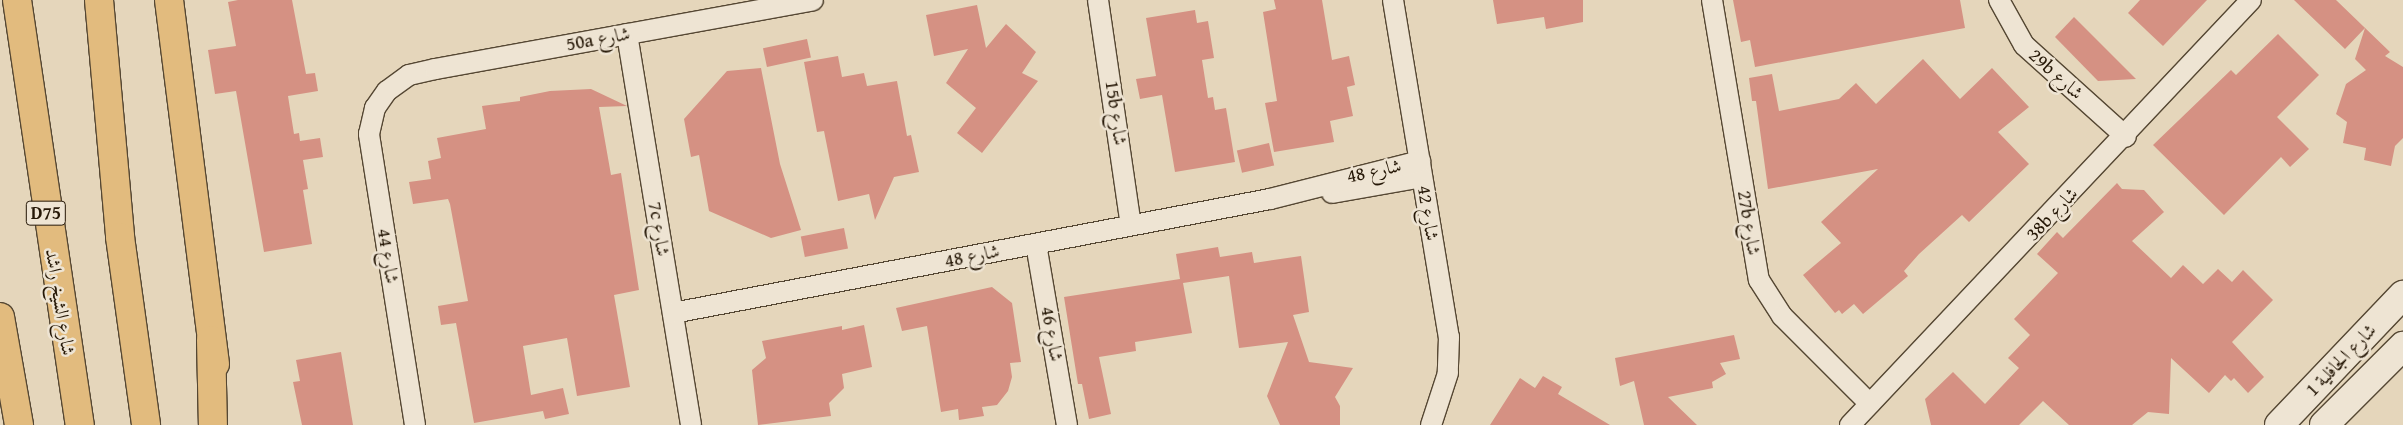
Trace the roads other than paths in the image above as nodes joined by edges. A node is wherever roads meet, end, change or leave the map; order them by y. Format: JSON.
{"nodes":[{"id":1,"x":17,"y":0,"type":"edge"},
{"id":2,"x":98,"y":0,"type":"edge"},
{"id":3,"x":169,"y":0,"type":"edge"},
{"id":4,"x":813,"y":0,"type":"edge"},
{"id":5,"x":1098,"y":0,"type":"edge"},
{"id":6,"x":1393,"y":0,"type":"edge"},
{"id":7,"x":1712,"y":0,"type":"edge"},
{"id":8,"x":1999,"y":0,"type":"edge"},
{"id":9,"x":2252,"y":0,"type":"edge"},
{"id":10,"x":627,"y":34,"type":"junction"},
{"id":11,"x":387,"y":90,"type":"joint"},
{"id":12,"x":2126,"y":137,"type":"junction"},
{"id":13,"x":1421,"y":169,"type":"junction"},
{"id":14,"x":1131,"y":225,"type":"junction"},
{"id":15,"x":1036,"y":244,"type":"junction"},
{"id":16,"x":2403,"y":295,"type":"edge"},
{"id":17,"x":673,"y":313,"type":"junction"},
{"id":18,"x":0,"y":316,"type":"edge"},
{"id":19,"x":211,"y":340,"type":"junction"},
{"id":20,"x":2403,"y":346,"type":"edge"},
{"id":21,"x":1870,"y":404,"type":"junction"},
{"id":22,"x":19,"y":425,"type":"edge"},
{"id":23,"x":80,"y":425,"type":"edge"},
{"id":24,"x":146,"y":425,"type":"edge"},
{"id":25,"x":213,"y":425,"type":"edge"},
{"id":26,"x":225,"y":425,"type":"edge"},
{"id":27,"x":415,"y":425,"type":"edge"},
{"id":28,"x":691,"y":425,"type":"edge"},
{"id":29,"x":1068,"y":425,"type":"edge"},
{"id":30,"x":1431,"y":425,"type":"edge"},
{"id":31,"x":1850,"y":425,"type":"edge"},
{"id":32,"x":2279,"y":425,"type":"edge"},
{"id":33,"x":2324,"y":425,"type":"edge"}],
"edges":[{"from":1,"to":23,"type":"main road","name":"شارع الشيخ راشد","number":"D75"},
{"from":2,"to":24,"type":"main road"},
{"from":3,"to":19,"type":"main road"},
{"from":4,"to":10,"type":"street","name":"50a شارع"},
{"from":5,"to":14,"type":"street","name":"15b شارع"},
{"from":6,"to":13,"type":"street","name":"شارع 42"},
{"from":7,"to":21,"type":"street","name":"27b شارع"},
{"from":8,"to":12,"type":"street","name":"29b شارع"},
{"from":9,"to":12,"type":"street","name":"38b شارع"},
{"from":10,"to":11,"type":"street","name":"50a شارع"},
{"from":10,"to":17,"type":"street","name":"7c شارع"},
{"from":11,"to":27,"type":"street","name":"شارع 44"},
{"from":12,"to":21,"type":"street","name":"38b شارع"},
{"from":13,"to":14,"type":"street","name":"شارع 48"},
{"from":13,"to":30,"type":"street","name":"شارع 42"},
{"from":14,"to":15,"type":"street","name":"شارع 48"},
{"from":15,"to":17,"type":"street","name":"شارع 48"},
{"from":15,"to":29,"type":"street","name":"شارع 46"},
{"from":16,"to":32,"type":"street","name":"شارع الجافلية 1"},
{"from":17,"to":28,"type":"street","name":"7c شارع"},
{"from":18,"to":22,"type":"main road"},
{"from":19,"to":25,"type":"main road"},
{"from":19,"to":26,"type":"main road"},
{"from":20,"to":33,"type":"street","name":"شارع الجافلية 1"},
{"from":21,"to":31,"type":"street","name":"38b شارع"}]}
